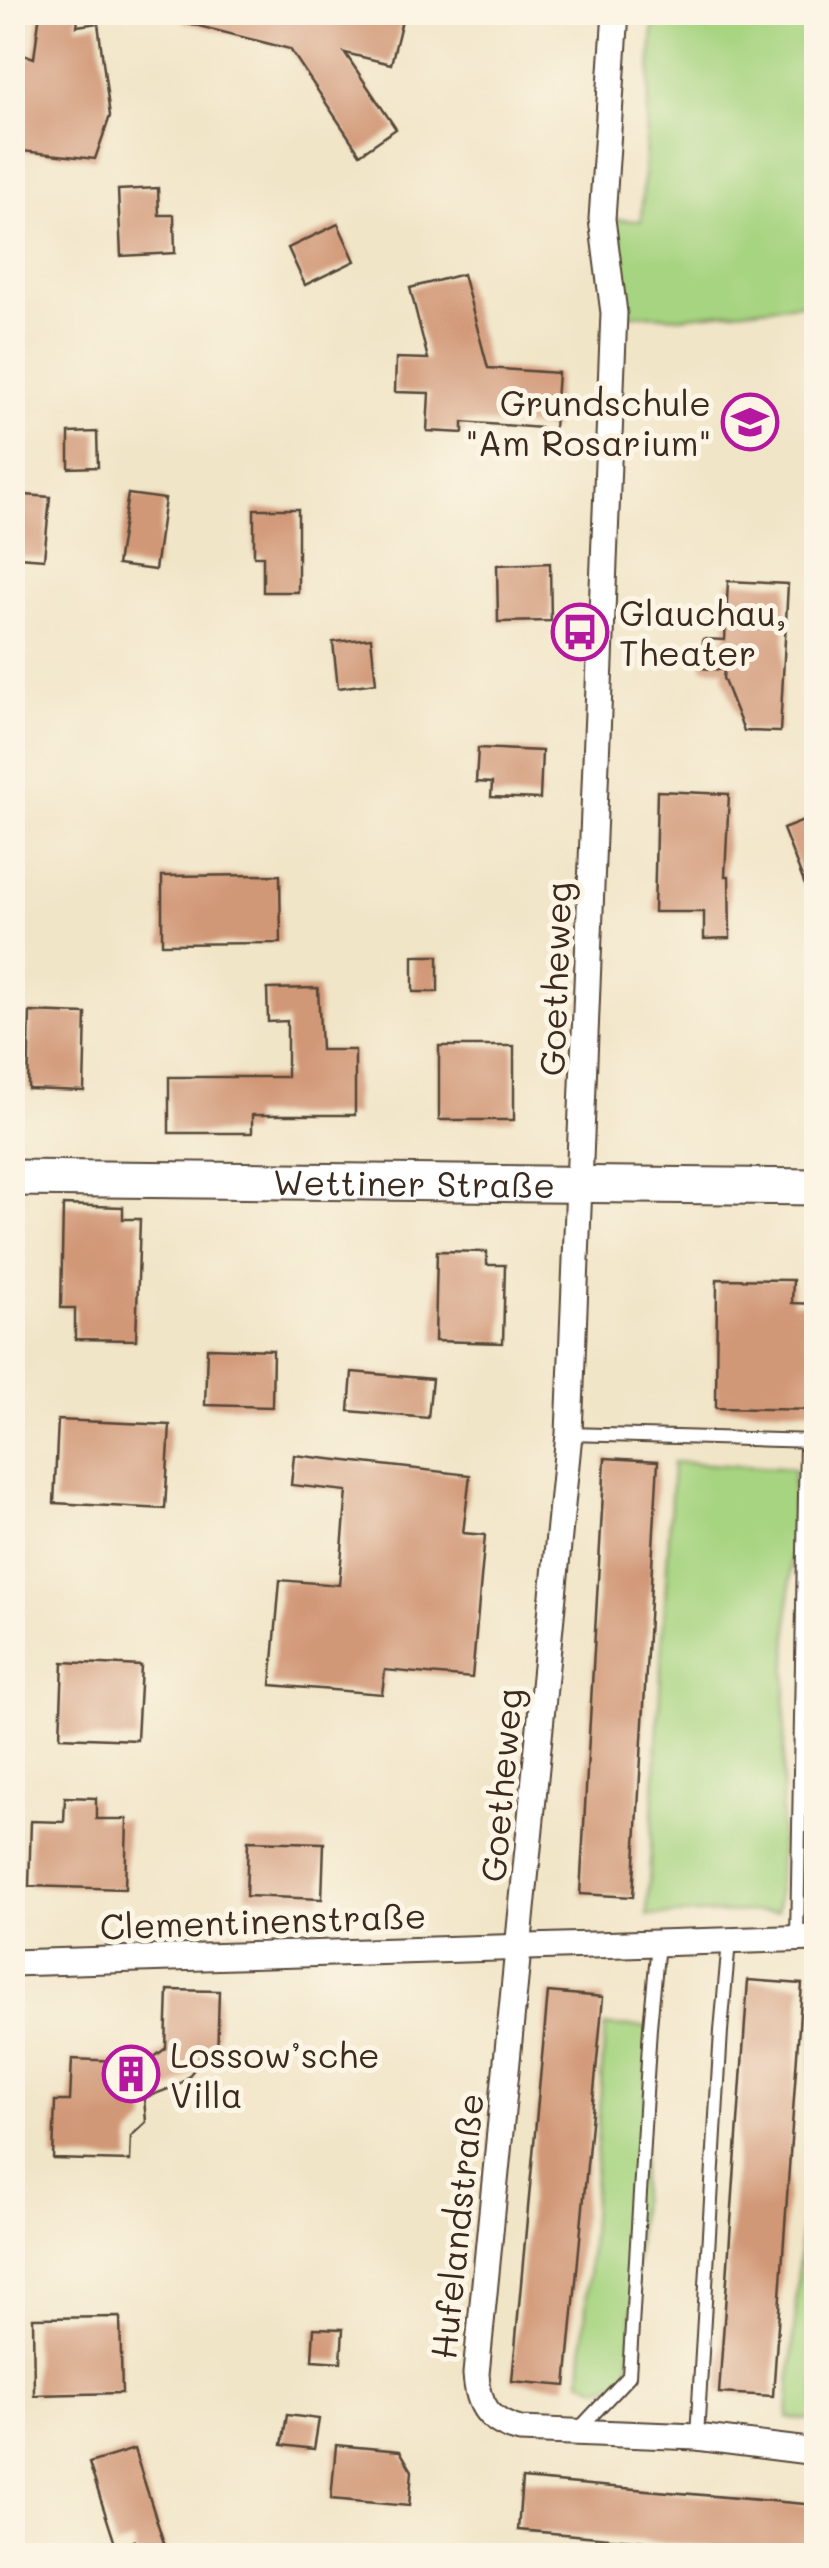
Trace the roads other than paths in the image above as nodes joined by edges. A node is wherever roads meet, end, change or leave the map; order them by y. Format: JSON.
{"nodes":[{"id":1,"x":616,"y":12,"type":"edge"},
{"id":2,"x":12,"y":1178,"type":"edge"},
{"id":3,"x":580,"y":1186,"type":"junction"},
{"id":4,"x":816,"y":1187,"type":"edge"},
{"id":5,"x":569,"y":1434,"type":"junction"},
{"id":6,"x":811,"y":1441,"type":"edge"},
{"id":7,"x":807,"y":1938,"type":"edge"},
{"id":8,"x":730,"y":1941,"type":"junction"},
{"id":9,"x":658,"y":1943,"type":"junction"},
{"id":10,"x":520,"y":1947,"type":"junction"},
{"id":11,"x":12,"y":1963,"type":"edge"},
{"id":12,"x":576,"y":2432,"type":"junction"},
{"id":13,"x":697,"y":2437,"type":"junction"},
{"id":14,"x":816,"y":2452,"type":"edge"}],
"edges":[{"from":1,"to":3,"type":"street","name":"Goetheweg"},
{"from":2,"to":3,"type":"street","name":"Wettiner Straße"},
{"from":3,"to":4,"type":"street","name":"Wettiner Straße"},
{"from":3,"to":5,"type":"street","name":"Goetheweg"},
{"from":5,"to":6,"type":"lane"},
{"from":5,"to":10,"type":"street","name":"Goetheweg"},
{"from":6,"to":7,"type":"lane"},
{"from":7,"to":8,"type":"street","name":"Clementinenstraße"},
{"from":8,"to":9,"type":"street","name":"Clementinenstraße"},
{"from":8,"to":13,"type":"lane"},
{"from":9,"to":10,"type":"street","name":"Clementinenstraße"},
{"from":9,"to":12,"type":"lane"},
{"from":10,"to":11,"type":"street","name":"Clementinenstraße"},
{"from":10,"to":12,"type":"street","name":"Hufelandstraße"},
{"from":12,"to":13,"type":"street","name":"Hufelandstraße"},
{"from":13,"to":14,"type":"street","name":"Hufelandstraße"}]}
